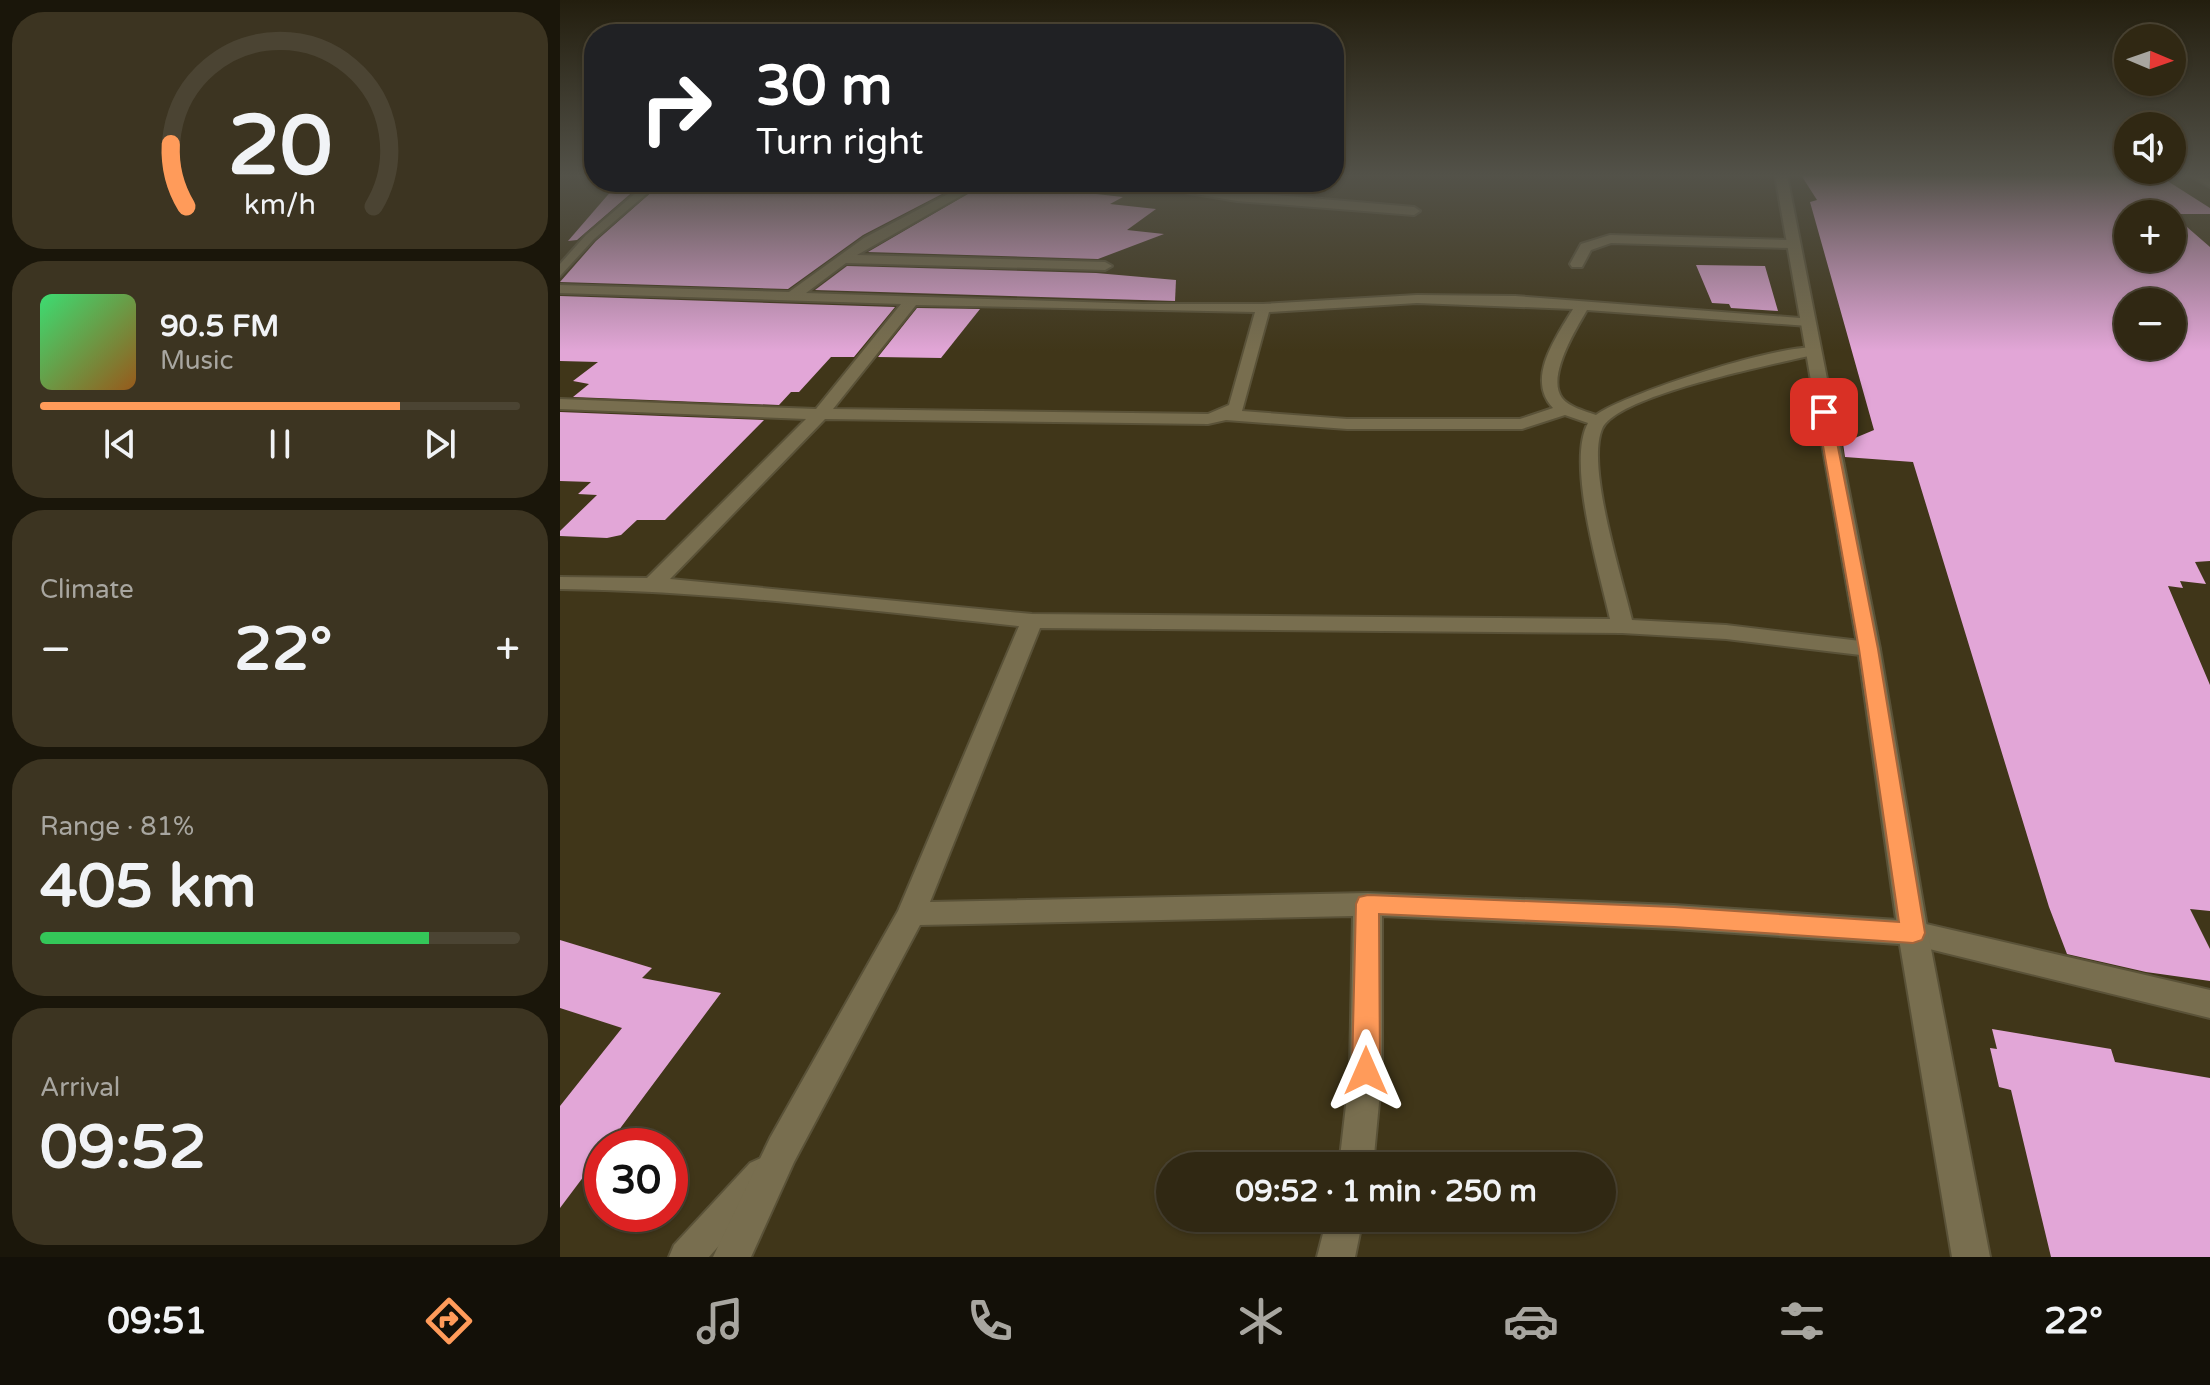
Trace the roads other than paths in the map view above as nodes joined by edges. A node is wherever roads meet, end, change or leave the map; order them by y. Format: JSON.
{"nodes":[{"id":1,"x":594,"y":234,"type":"edge"},
{"id":2,"x":883,"y":234,"type":"edge"},
{"id":3,"x":1790,"y":234,"type":"edge"},
{"id":4,"x":1791,"y":244,"type":"junction"},
{"id":5,"x":842,"y":259,"type":"junction"},
{"id":6,"x":1577,"y":264,"type":"dead end"},
{"id":7,"x":1105,"y":266,"type":"dead end"},
{"id":8,"x":560,"y":272,"type":"edge"},
{"id":9,"x":560,"y":289,"type":"edge"},
{"id":10,"x":793,"y":296,"type":"junction"},
{"id":11,"x":910,"y":303,"type":"junction"},
{"id":12,"x":1583,"y":303,"type":"junction"},
{"id":13,"x":1263,"y":308,"type":"junction"},
{"id":14,"x":1808,"y":322,"type":"junction"},
{"id":15,"x":1812,"y":351,"type":"junction"},
{"id":16,"x":560,"y":404,"type":"edge"},
{"id":17,"x":1566,"y":409,"type":"junction"},
{"id":18,"x":821,"y":413,"type":"junction"},
{"id":19,"x":1226,"y":415,"type":"junction"},
{"id":20,"x":1598,"y":421,"type":"junction"},
{"id":21,"x":560,"y":583,"type":"edge"},
{"id":22,"x":653,"y":584,"type":"junction"},
{"id":23,"x":1032,"y":621,"type":"junction"},
{"id":24,"x":1622,"y":626,"type":"junction"},
{"id":25,"x":1869,"y":649,"type":"junction"},
{"id":26,"x":1368,"y":904,"type":"junction"},
{"id":27,"x":911,"y":914,"type":"junction"},
{"id":28,"x":1913,"y":933,"type":"junction"},
{"id":29,"x":2210,"y":1004,"type":"edge"},
{"id":30,"x":782,"y":1150,"type":"junction"},
{"id":31,"x":1357,"y":1152,"type":"edge"},
{"id":32,"x":1342,"y":1232,"type":"edge"},
{"id":33,"x":686,"y":1257,"type":"edge"},
{"id":34,"x":732,"y":1257,"type":"edge"},
{"id":35,"x":1336,"y":1257,"type":"edge"},
{"id":36,"x":1971,"y":1257,"type":"edge"}],
"edges":[{"from":1,"to":8,"type":"lane"},
{"from":2,"to":5,"type":"street"},
{"from":3,"to":4,"type":"street"},
{"from":4,"to":6,"type":"street"},
{"from":4,"to":14,"type":"street"},
{"from":5,"to":7,"type":"street"},
{"from":5,"to":10,"type":"street"},
{"from":9,"to":10,"type":"street"},
{"from":10,"to":11,"type":"street"},
{"from":11,"to":13,"type":"street"},
{"from":11,"to":18,"type":"street"},
{"from":12,"to":13,"type":"street"},
{"from":12,"to":14,"type":"street"},
{"from":12,"to":17,"type":"street"},
{"from":13,"to":19,"type":"street"},
{"from":14,"to":15,"type":"street"},
{"from":15,"to":20,"type":"street"},
{"from":15,"to":25,"type":"street"},
{"from":16,"to":18,"type":"street"},
{"from":17,"to":19,"type":"street"},
{"from":17,"to":20,"type":"street"},
{"from":18,"to":19,"type":"street"},
{"from":18,"to":22,"type":"street"},
{"from":20,"to":24,"type":"street"},
{"from":21,"to":22,"type":"street"},
{"from":22,"to":23,"type":"street"},
{"from":23,"to":24,"type":"street"},
{"from":23,"to":27,"type":"street"},
{"from":24,"to":25,"type":"street"},
{"from":25,"to":28,"type":"street"},
{"from":26,"to":27,"type":"street"},
{"from":26,"to":28,"type":"street"},
{"from":26,"to":31,"type":"street"},
{"from":27,"to":30,"type":"street"},
{"from":28,"to":29,"type":"street"},
{"from":28,"to":36,"type":"street"},
{"from":30,"to":33,"type":"lane"},
{"from":30,"to":34,"type":"street"},
{"from":32,"to":35,"type":"street"}]}
